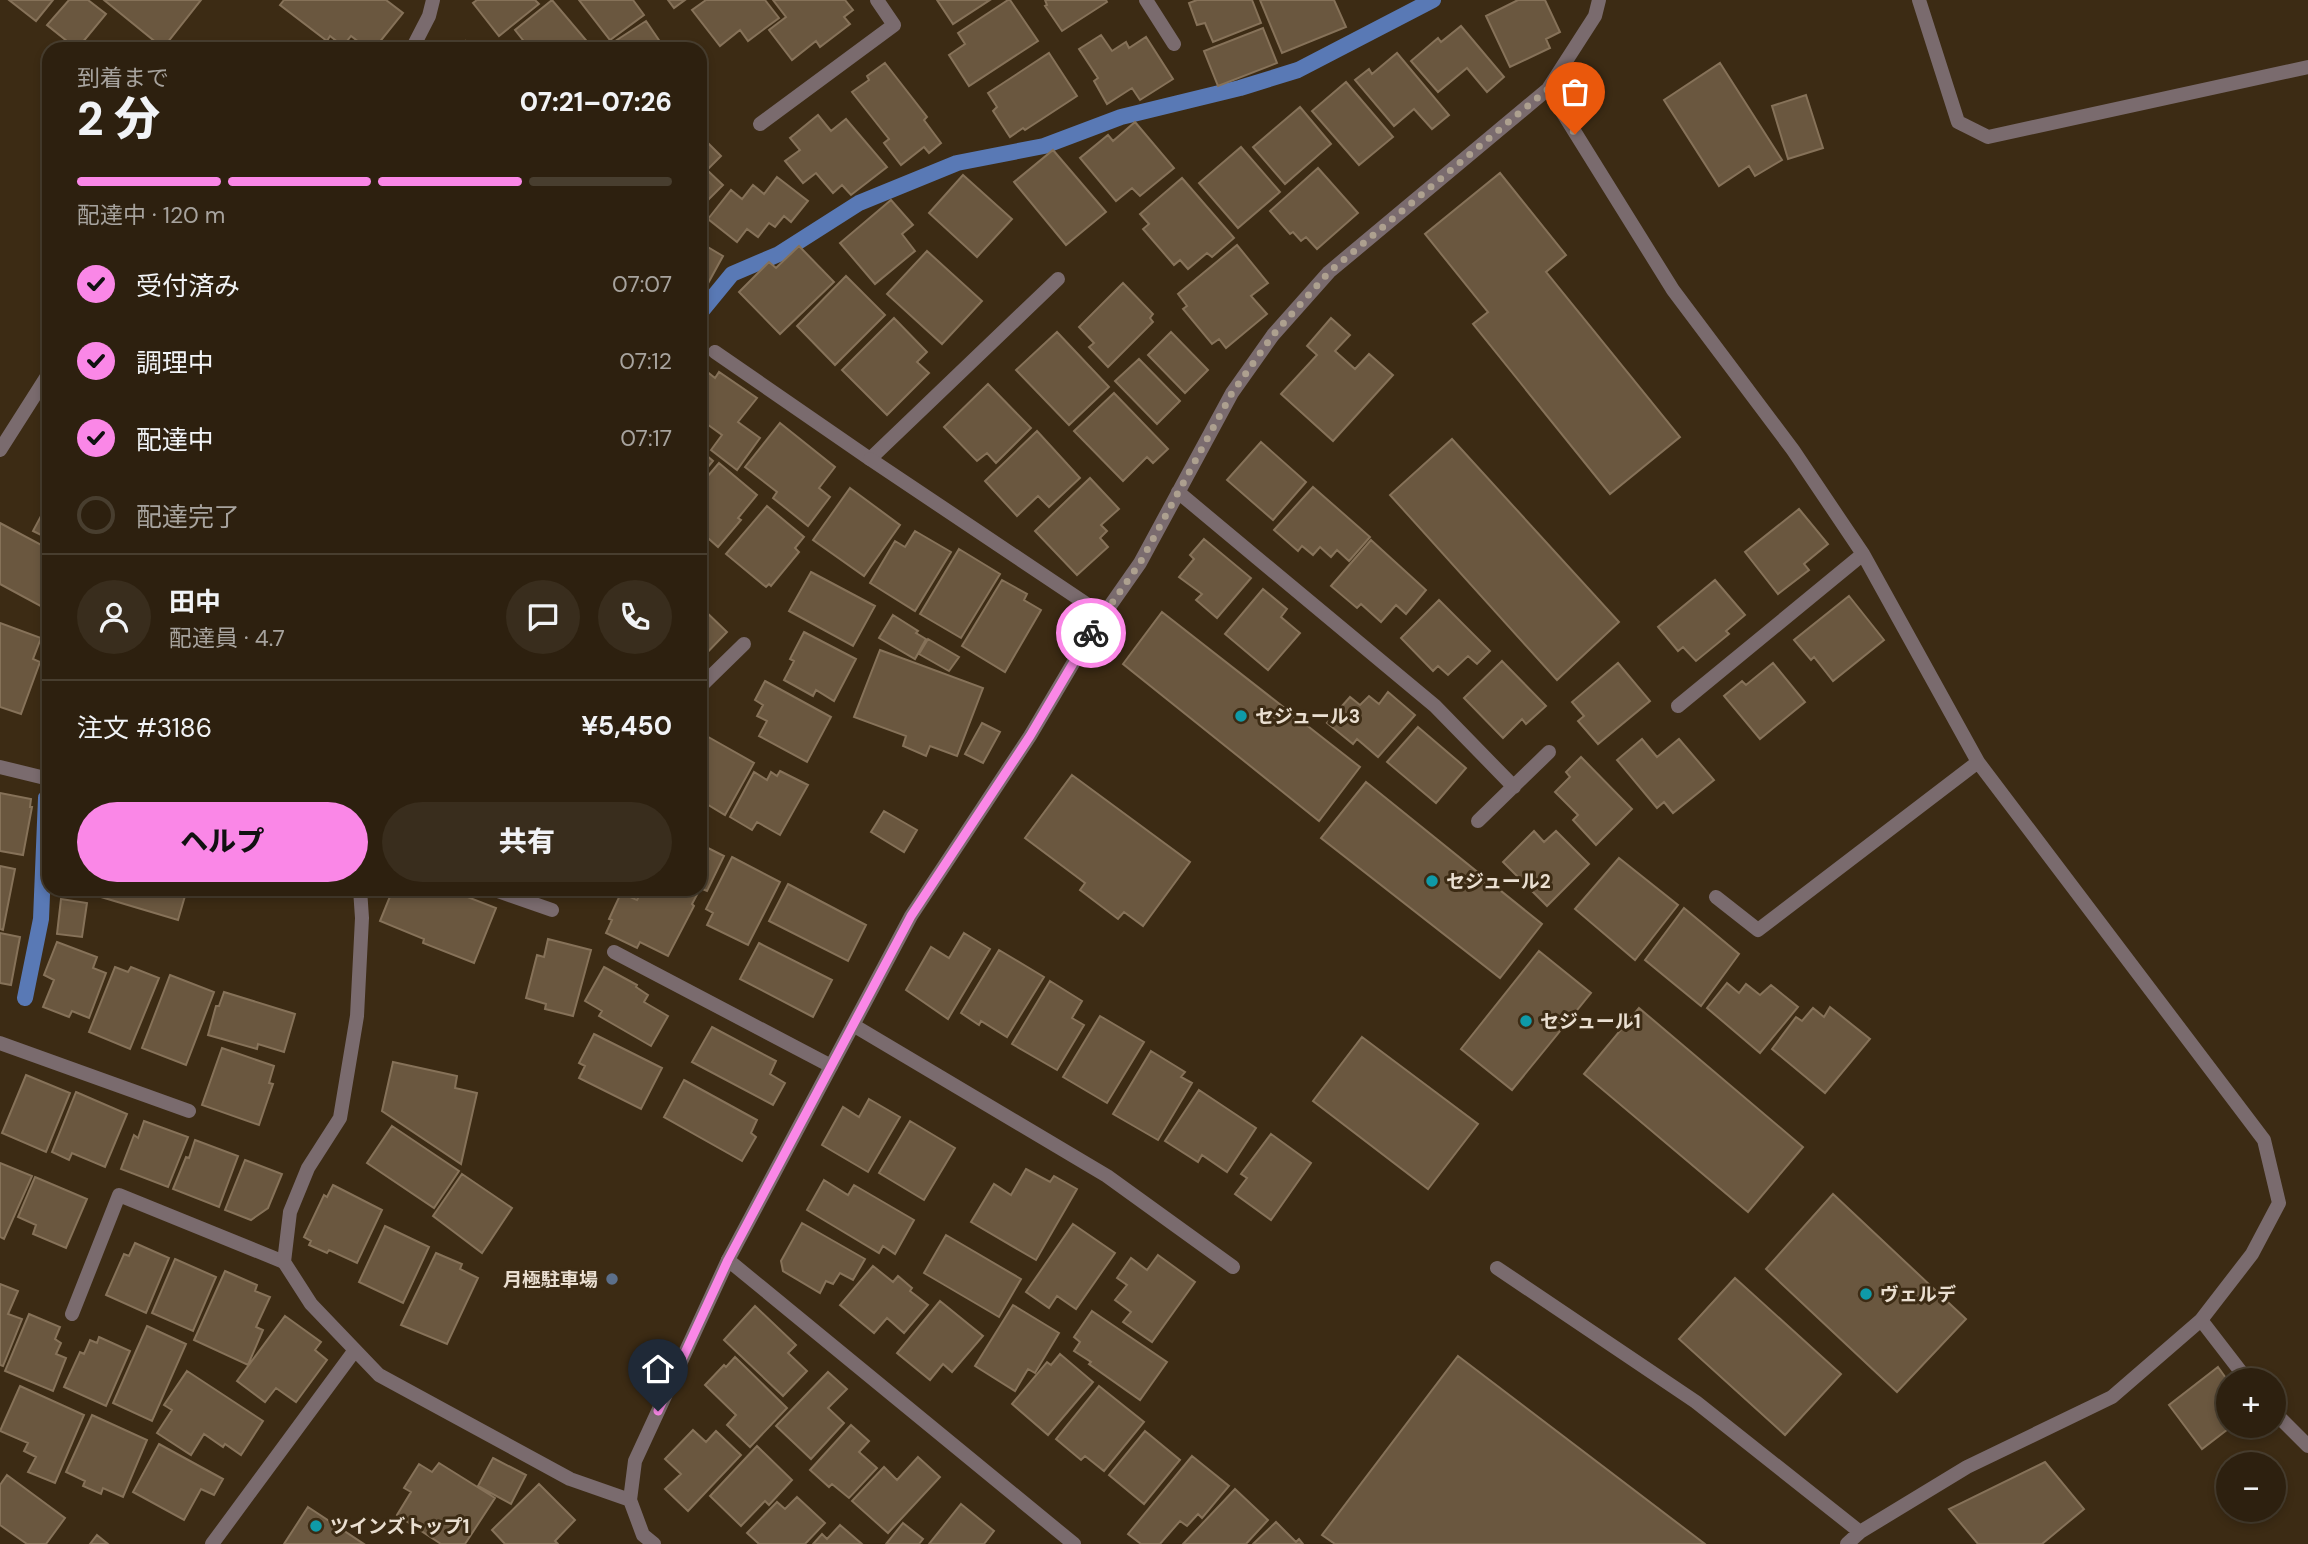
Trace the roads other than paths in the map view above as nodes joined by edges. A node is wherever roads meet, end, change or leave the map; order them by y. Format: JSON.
{"nodes":[{"id":1,"x":433,"y":0,"type":"edge"},
{"id":2,"x":877,"y":0,"type":"edge"},
{"id":3,"x":1146,"y":0,"type":"edge"},
{"id":4,"x":1600,"y":0,"type":"edge"},
{"id":5,"x":1919,"y":0,"type":"edge"},
{"id":6,"x":416,"y":42,"type":"edge"},
{"id":7,"x":1174,"y":44,"type":"dead end"},
{"id":8,"x":2308,"y":67,"type":"edge"},
{"id":9,"x":1548,"y":89,"type":"junction"},
{"id":10,"x":760,"y":124,"type":"dead end"},
{"id":11,"x":1058,"y":279,"type":"dead end"},
{"id":12,"x":715,"y":352,"type":"dead end"},
{"id":13,"x":42,"y":384,"type":"edge"},
{"id":14,"x":0,"y":450,"type":"edge"},
{"id":15,"x":870,"y":460,"type":"junction"},
{"id":16,"x":1178,"y":492,"type":"junction"},
{"id":17,"x":1863,"y":554,"type":"junction"},
{"id":18,"x":1103,"y":615,"type":"junction"},
{"id":19,"x":744,"y":644,"type":"dead end"},
{"id":20,"x":707,"y":680,"type":"edge"},
{"id":21,"x":1678,"y":706,"type":"dead end"},
{"id":22,"x":1549,"y":752,"type":"dead end"},
{"id":23,"x":1978,"y":762,"type":"junction"},
{"id":24,"x":0,"y":767,"type":"edge"},
{"id":25,"x":42,"y":777,"type":"edge"},
{"id":26,"x":1514,"y":787,"type":"junction"},
{"id":27,"x":1478,"y":821,"type":"dead end"},
{"id":28,"x":360,"y":896,"type":"edge"},
{"id":29,"x":512,"y":896,"type":"edge"},
{"id":30,"x":1716,"y":897,"type":"dead end"},
{"id":31,"x":552,"y":910,"type":"dead end"},
{"id":32,"x":614,"y":952,"type":"dead end"},
{"id":33,"x":853,"y":1025,"type":"junction"},
{"id":34,"x":0,"y":1043,"type":"edge"},
{"id":35,"x":831,"y":1066,"type":"junction"},
{"id":36,"x":189,"y":1111,"type":"dead end"},
{"id":37,"x":728,"y":1260,"type":"junction"},
{"id":38,"x":284,"y":1262,"type":"junction"},
{"id":39,"x":1233,"y":1267,"type":"dead end"},
{"id":40,"x":1497,"y":1268,"type":"dead end"},
{"id":41,"x":72,"y":1314,"type":"dead end"},
{"id":42,"x":2201,"y":1320,"type":"junction"},
{"id":43,"x":355,"y":1350,"type":"junction"},
{"id":44,"x":2238,"y":1368,"type":"edge"},
{"id":45,"x":2286,"y":1424,"type":"edge"},
{"id":46,"x":2308,"y":1446,"type":"edge"},
{"id":47,"x":630,"y":1500,"type":"junction"},
{"id":48,"x":1860,"y":1532,"type":"junction"},
{"id":49,"x":644,"y":1541,"type":"edge"},
{"id":50,"x":212,"y":1544,"type":"edge"},
{"id":51,"x":1074,"y":1544,"type":"edge"},
{"id":52,"x":1847,"y":1544,"type":"edge"}],
"edges":[{"from":1,"to":6,"type":"street"},
{"from":2,"to":10,"type":"street"},
{"from":3,"to":7,"type":"street"},
{"from":4,"to":9,"type":"street"},
{"from":5,"to":8,"type":"street"},
{"from":9,"to":16,"type":"street"},
{"from":9,"to":17,"type":"street"},
{"from":11,"to":15,"type":"street"},
{"from":12,"to":15,"type":"street"},
{"from":13,"to":14,"type":"street"},
{"from":15,"to":18,"type":"street"},
{"from":16,"to":18,"type":"street"},
{"from":16,"to":26,"type":"street"},
{"from":17,"to":21,"type":"street"},
{"from":17,"to":23,"type":"street"},
{"from":18,"to":33,"type":"street"},
{"from":19,"to":20,"type":"street"},
{"from":22,"to":26,"type":"street"},
{"from":23,"to":30,"type":"street"},
{"from":23,"to":42,"type":"street"},
{"from":24,"to":25,"type":"street"},
{"from":26,"to":27,"type":"street"},
{"from":28,"to":38,"type":"street"},
{"from":29,"to":31,"type":"street"},
{"from":32,"to":35,"type":"street"},
{"from":33,"to":35,"type":"street"},
{"from":33,"to":39,"type":"street"},
{"from":34,"to":36,"type":"street"},
{"from":35,"to":37,"type":"street"},
{"from":37,"to":47,"type":"street"},
{"from":37,"to":51,"type":"street"},
{"from":38,"to":41,"type":"street"},
{"from":38,"to":43,"type":"street"},
{"from":40,"to":48,"type":"street"},
{"from":42,"to":44,"type":"street"},
{"from":42,"to":48,"type":"street"},
{"from":43,"to":47,"type":"street"},
{"from":43,"to":50,"type":"street"},
{"from":45,"to":46,"type":"street"},
{"from":47,"to":49,"type":"street"},
{"from":48,"to":52,"type":"street"}]}
